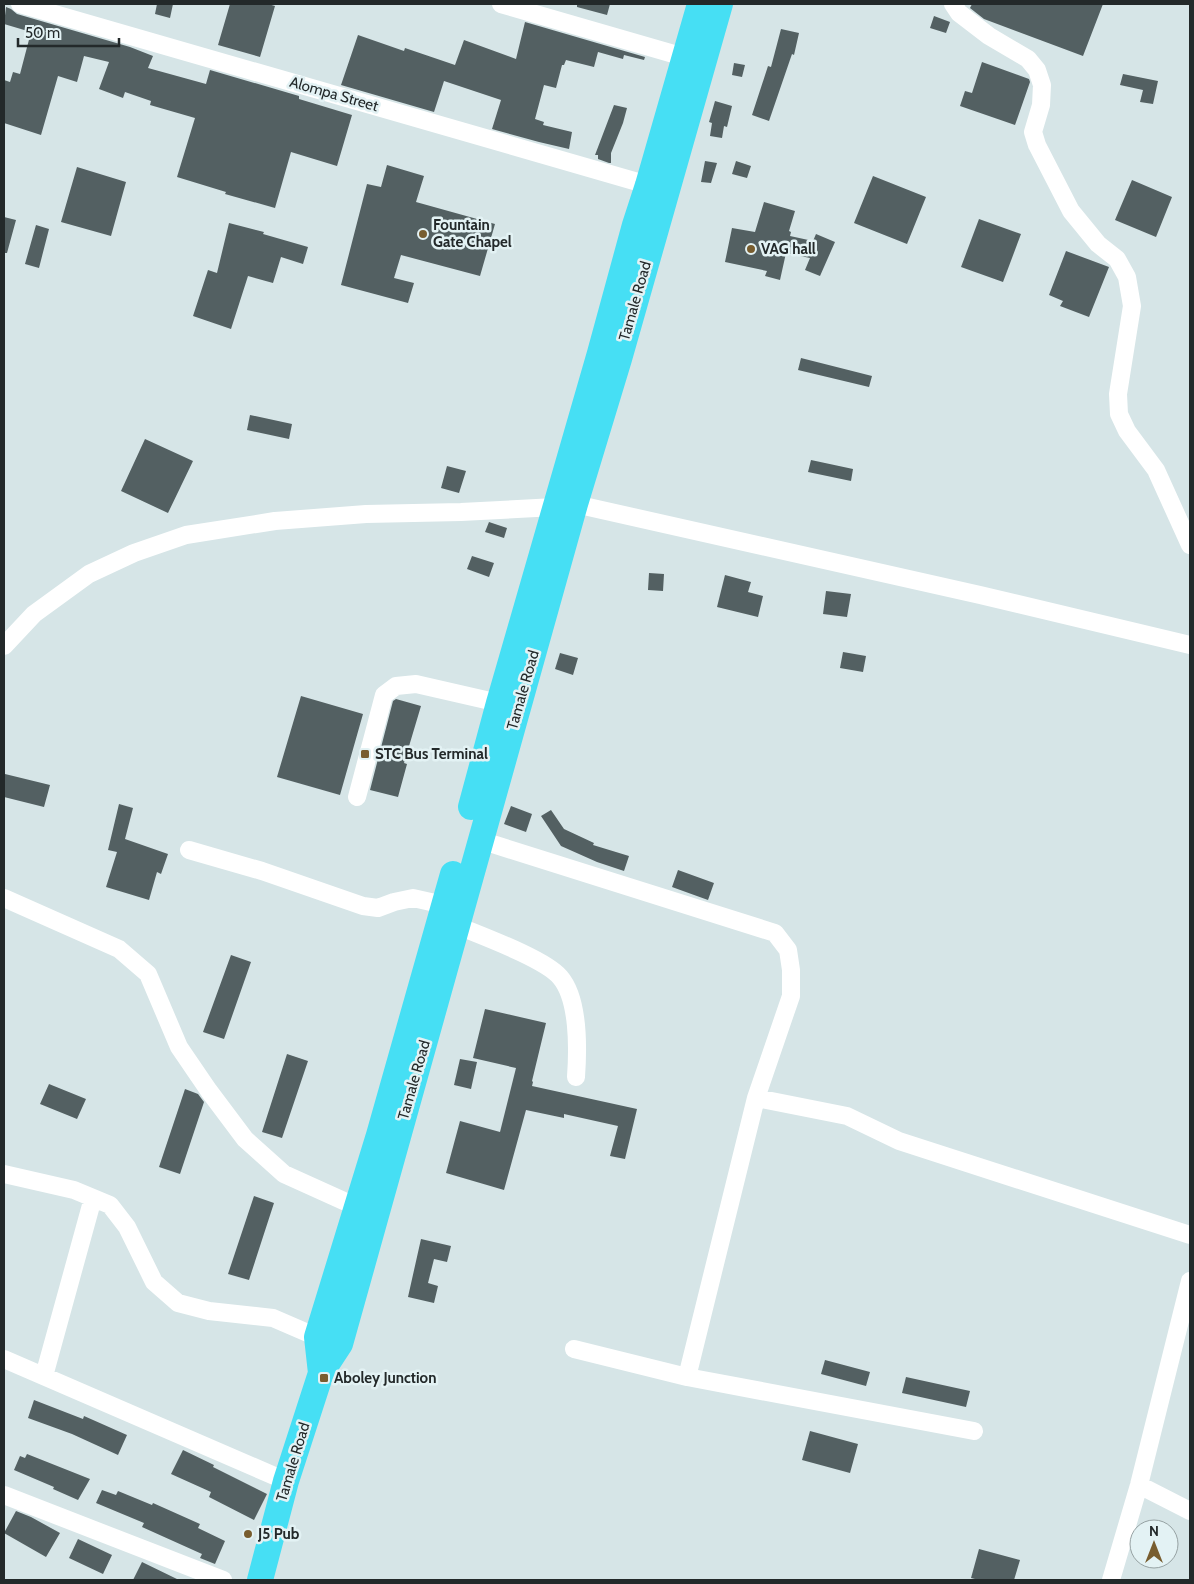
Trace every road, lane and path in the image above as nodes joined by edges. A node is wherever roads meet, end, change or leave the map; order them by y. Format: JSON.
{"nodes":[{"id":1,"x":20,"y":4,"type":"edge"},
{"id":2,"x":502,"y":4,"type":"edge"},
{"id":3,"x":700,"y":4,"type":"edge"},
{"id":4,"x":720,"y":4,"type":"edge"},
{"id":5,"x":953,"y":4,"type":"edge"},
{"id":6,"x":684,"y":57,"type":"junction"},
{"id":7,"x":648,"y":185,"type":"junction"},
{"id":8,"x":610,"y":356,"type":"junction"},
{"id":9,"x":565,"y":505,"type":"junction"},
{"id":10,"x":1190,"y":545,"type":"edge"},
{"id":11,"x":1190,"y":645,"type":"edge"},
{"id":12,"x":4,"y":646,"type":"edge"},
{"id":13,"x":502,"y":717,"type":"junction"},
{"id":14,"x":357,"y":797,"type":"dead end"},
{"id":15,"x":480,"y":840,"type":"junction"},
{"id":16,"x":189,"y":850,"type":"dead end"},
{"id":17,"x":4,"y":898,"type":"edge"},
{"id":18,"x":451,"y":916,"type":"junction"},
{"id":19,"x":576,"y":1077,"type":"dead end"},
{"id":20,"x":756,"y":1098,"type":"junction"},
{"id":21,"x":4,"y":1174,"type":"edge"},
{"id":22,"x":93,"y":1198,"type":"junction"},
{"id":23,"x":357,"y":1208,"type":"junction"},
{"id":24,"x":1190,"y":1235,"type":"edge"},
{"id":25,"x":1190,"y":1281,"type":"edge"},
{"id":26,"x":317,"y":1337,"type":"junction"},
{"id":27,"x":574,"y":1349,"type":"dead end"},
{"id":28,"x":4,"y":1359,"type":"edge"},
{"id":29,"x":321,"y":1373,"type":"junction"},
{"id":30,"x":44,"y":1376,"type":"junction"},
{"id":31,"x":687,"y":1377,"type":"junction"},
{"id":32,"x":974,"y":1431,"type":"dead end"},
{"id":33,"x":286,"y":1481,"type":"junction"},
{"id":34,"x":1139,"y":1485,"type":"junction"},
{"id":35,"x":4,"y":1495,"type":"edge"},
{"id":36,"x":1190,"y":1511,"type":"edge"},
{"id":37,"x":223,"y":1580,"type":"edge"},
{"id":38,"x":260,"y":1580,"type":"edge"},
{"id":39,"x":1111,"y":1580,"type":"edge"}],
"edges":[{"from":1,"to":7,"type":"street","name":"Alompa Street"},
{"from":2,"to":6,"type":"street"},
{"from":3,"to":6,"type":"highway","name":"Tamale Road"},
{"from":4,"to":8,"type":"highway","name":"Tamale Road"},
{"from":5,"to":10,"type":"street"},
{"from":6,"to":7,"type":"highway","name":"Tamale Road"},
{"from":7,"to":8,"type":"highway","name":"Tamale Road"},
{"from":8,"to":9,"type":"highway","name":"Tamale Road"},
{"from":9,"to":11,"type":"street"},
{"from":9,"to":12,"type":"street"},
{"from":9,"to":13,"type":"highway","name":"Tamale Road"},
{"from":13,"to":14,"type":"street"},
{"from":13,"to":15,"type":"highway","name":"Tamale Road"},
{"from":13,"to":18,"type":"highway","name":"Tamale Road"},
{"from":15,"to":18,"type":"highway","name":"Tamale Road"},
{"from":15,"to":20,"type":"street"},
{"from":16,"to":18,"type":"street"},
{"from":17,"to":23,"type":"street"},
{"from":18,"to":19,"type":"street"},
{"from":18,"to":23,"type":"highway","name":"Tamale Road"},
{"from":18,"to":29,"type":"highway","name":"Tamale Road"},
{"from":20,"to":24,"type":"street"},
{"from":20,"to":31,"type":"street"},
{"from":21,"to":22,"type":"street"},
{"from":22,"to":26,"type":"street"},
{"from":22,"to":30,"type":"street"},
{"from":23,"to":26,"type":"highway","name":"Tamale Road"},
{"from":25,"to":34,"type":"street"},
{"from":26,"to":29,"type":"highway","name":"Tamale Road"},
{"from":27,"to":31,"type":"street"},
{"from":28,"to":30,"type":"street"},
{"from":29,"to":33,"type":"highway","name":"Tamale Road"},
{"from":30,"to":33,"type":"street"},
{"from":31,"to":32,"type":"street"},
{"from":33,"to":38,"type":"highway","name":"Tamale Road"},
{"from":34,"to":36,"type":"street"},
{"from":34,"to":39,"type":"street"},
{"from":35,"to":37,"type":"street"}]}
